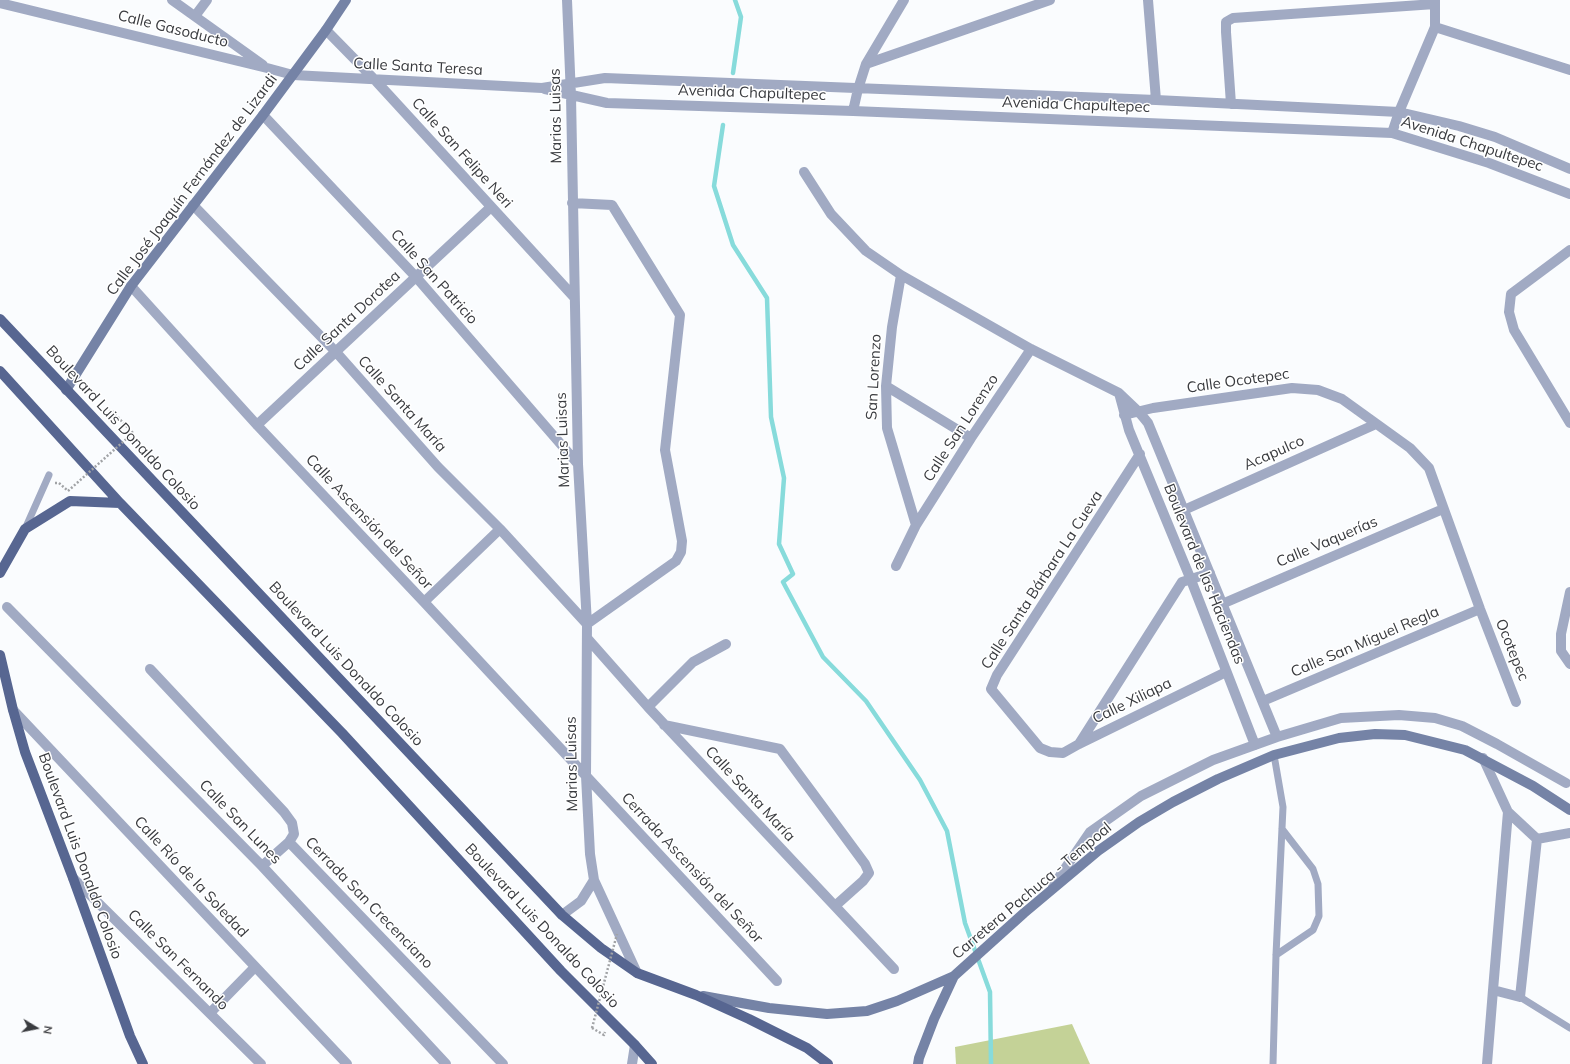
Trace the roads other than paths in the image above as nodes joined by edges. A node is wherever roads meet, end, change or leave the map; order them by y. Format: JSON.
{"nodes":[{"id":1,"x":172,"y":0,"type":"edge"},
{"id":2,"x":207,"y":0,"type":"edge"},
{"id":3,"x":346,"y":0,"type":"edge"},
{"id":4,"x":567,"y":0,"type":"edge"},
{"id":5,"x":904,"y":0,"type":"edge"},
{"id":6,"x":1050,"y":0,"type":"edge"},
{"id":7,"x":1148,"y":0,"type":"edge"},
{"id":8,"x":1435,"y":2,"type":"edge"},
{"id":9,"x":0,"y":3,"type":"edge"},
{"id":10,"x":195,"y":16,"type":"junction"},
{"id":11,"x":1434,"y":27,"type":"junction"},
{"id":12,"x":326,"y":30,"type":"junction"},
{"id":13,"x":866,"y":64,"type":"junction"},
{"id":14,"x":267,"y":68,"type":"junction"},
{"id":15,"x":1570,"y":70,"type":"edge"},
{"id":16,"x":293,"y":76,"type":"junction"},
{"id":17,"x":375,"y":80,"type":"junction"},
{"id":18,"x":571,"y":83,"type":"junction"},
{"id":19,"x":542,"y":88,"type":"junction"},
{"id":20,"x":858,"y":89,"type":"junction"},
{"id":21,"x":571,"y":96,"type":"junction"},
{"id":22,"x":1156,"y":100,"type":"junction"},
{"id":23,"x":1231,"y":104,"type":"junction"},
{"id":24,"x":853,"y":111,"type":"junction"},
{"id":25,"x":1399,"y":112,"type":"junction"},
{"id":26,"x":263,"y":115,"type":"junction"},
{"id":27,"x":1392,"y":133,"type":"junction"},
{"id":28,"x":1570,"y":169,"type":"edge"},
{"id":29,"x":804,"y":172,"type":"dead end"},
{"id":30,"x":1570,"y":194,"type":"edge"},
{"id":31,"x":572,"y":203,"type":"junction"},
{"id":32,"x":193,"y":205,"type":"junction"},
{"id":33,"x":491,"y":207,"type":"junction"},
{"id":34,"x":1570,"y":250,"type":"edge"},
{"id":35,"x":901,"y":275,"type":"junction"},
{"id":36,"x":416,"y":278,"type":"junction"},
{"id":37,"x":131,"y":286,"type":"junction"},
{"id":38,"x":574,"y":297,"type":"junction"},
{"id":39,"x":0,"y":319,"type":"edge"},
{"id":40,"x":1031,"y":349,"type":"junction"},
{"id":41,"x":336,"y":352,"type":"junction"},
{"id":42,"x":0,"y":372,"type":"edge"},
{"id":43,"x":886,"y":386,"type":"junction"},
{"id":44,"x":66,"y":390,"type":"junction"},
{"id":45,"x":1119,"y":393,"type":"junction"},
{"id":46,"x":1139,"y":412,"type":"junction"},
{"id":47,"x":1124,"y":415,"type":"junction"},
{"id":48,"x":1570,"y":423,"type":"edge"},
{"id":49,"x":1376,"y":424,"type":"junction"},
{"id":50,"x":257,"y":425,"type":"junction"},
{"id":51,"x":971,"y":438,"type":"junction"},
{"id":52,"x":1140,"y":454,"type":"junction"},
{"id":53,"x":578,"y":464,"type":"junction"},
{"id":54,"x":49,"y":475,"type":"dead end"},
{"id":55,"x":120,"y":503,"type":"junction"},
{"id":56,"x":1443,"y":509,"type":"junction"},
{"id":57,"x":1184,"y":510,"type":"junction"},
{"id":58,"x":916,"y":525,"type":"junction"},
{"id":59,"x":500,"y":529,"type":"junction"},
{"id":60,"x":25,"y":530,"type":"junction"},
{"id":61,"x":896,"y":566,"type":"dead end"},
{"id":62,"x":1210,"y":573,"type":"junction"},
{"id":63,"x":0,"y":574,"type":"edge"},
{"id":64,"x":1191,"y":580,"type":"junction"},
{"id":65,"x":1570,"y":592,"type":"edge"},
{"id":66,"x":424,"y":602,"type":"junction"},
{"id":67,"x":1222,"y":604,"type":"junction"},
{"id":68,"x":7,"y":607,"type":"dead end"},
{"id":69,"x":1480,"y":610,"type":"junction"},
{"id":70,"x":587,"y":624,"type":"junction"},
{"id":71,"x":587,"y":638,"type":"junction"},
{"id":72,"x":726,"y":644,"type":"dead end"},
{"id":73,"x":0,"y":655,"type":"edge"},
{"id":74,"x":1570,"y":664,"type":"edge"},
{"id":75,"x":150,"y":669,"type":"dead end"},
{"id":76,"x":1226,"y":672,"type":"junction"},
{"id":77,"x":1263,"y":701,"type":"junction"},
{"id":78,"x":1516,"y":702,"type":"dead end"},
{"id":79,"x":648,"y":708,"type":"junction"},
{"id":80,"x":13,"y":710,"type":"junction"},
{"id":81,"x":664,"y":725,"type":"junction"},
{"id":82,"x":1276,"y":737,"type":"junction"},
{"id":83,"x":1079,"y":744,"type":"junction"},
{"id":84,"x":1255,"y":745,"type":"junction"},
{"id":85,"x":1050,"y":752,"type":"joint"},
{"id":86,"x":1274,"y":755,"type":"junction"},
{"id":87,"x":1482,"y":758,"type":"junction"},
{"id":88,"x":586,"y":776,"type":"junction"},
{"id":89,"x":1566,"y":783,"type":"dead end"},
{"id":90,"x":1570,"y":810,"type":"edge"},
{"id":91,"x":1508,"y":812,"type":"junction"},
{"id":92,"x":1282,"y":829,"type":"junction"},
{"id":93,"x":1570,"y":833,"type":"edge"},
{"id":94,"x":1537,"y":839,"type":"junction"},
{"id":95,"x":289,"y":842,"type":"junction"},
{"id":96,"x":262,"y":866,"type":"junction"},
{"id":97,"x":73,"y":878,"type":"junction"},
{"id":98,"x":594,"y":880,"type":"junction"},
{"id":99,"x":1047,"y":895,"type":"junction"},
{"id":100,"x":835,"y":906,"type":"junction"},
{"id":101,"x":562,"y":915,"type":"junction"},
{"id":102,"x":1276,"y":955,"type":"junction"},
{"id":103,"x":255,"y":967,"type":"junction"},
{"id":104,"x":894,"y":969,"type":"dead end"},
{"id":105,"x":637,"y":973,"type":"junction"},
{"id":106,"x":954,"y":976,"type":"junction"},
{"id":107,"x":777,"y":981,"type":"dead end"},
{"id":108,"x":1494,"y":990,"type":"junction"},
{"id":109,"x":696,"y":995,"type":"junction"},
{"id":110,"x":1520,"y":996,"type":"junction"},
{"id":111,"x":210,"y":1013,"type":"junction"},
{"id":112,"x":1570,"y":1028,"type":"edge"},
{"id":113,"x":635,"y":1045,"type":"junction"},
{"id":114,"x":143,"y":1064,"type":"edge"},
{"id":115,"x":260,"y":1064,"type":"edge"},
{"id":116,"x":347,"y":1064,"type":"edge"},
{"id":117,"x":446,"y":1064,"type":"edge"},
{"id":118,"x":503,"y":1064,"type":"edge"},
{"id":119,"x":632,"y":1064,"type":"edge"},
{"id":120,"x":652,"y":1064,"type":"edge"},
{"id":121,"x":828,"y":1064,"type":"edge"},
{"id":122,"x":918,"y":1064,"type":"edge"},
{"id":123,"x":1273,"y":1064,"type":"edge"},
{"id":124,"x":1487,"y":1064,"type":"edge"}],
"edges":[{"from":1,"to":10,"type":"street"},
{"from":2,"to":10,"type":"street"},
{"from":3,"to":12,"type":"main road","name":"Calle José Joaquín Fernández de Lizardi"},
{"from":4,"to":18,"type":"street","name":"Marias Luisas"},
{"from":5,"to":13,"type":"street"},
{"from":6,"to":13,"type":"street"},
{"from":7,"to":22,"type":"street"},
{"from":8,"to":11,"type":"street"},
{"from":8,"to":23,"type":"street"},
{"from":9,"to":14,"type":"street","name":"Calle Gasoducto"},
{"from":10,"to":14,"type":"street"},
{"from":11,"to":15,"type":"street"},
{"from":11,"to":25,"type":"street"},
{"from":12,"to":16,"type":"main road","name":"Calle José Joaquín Fernández de Lizardi"},
{"from":12,"to":17,"type":"street","name":"Calle San Felipe Neri"},
{"from":13,"to":20,"type":"street"},
{"from":14,"to":16,"type":"street","name":"Calle Gasoducto"},
{"from":16,"to":17,"type":"street","name":"Calle Santa Teresa"},
{"from":16,"to":26,"type":"main road","name":"Calle José Joaquín Fernández de Lizardi"},
{"from":17,"to":19,"type":"street","name":"Calle Santa Teresa"},
{"from":17,"to":33,"type":"street","name":"Calle San Felipe Neri"},
{"from":18,"to":19,"type":"street","name":"Calle Santa Teresa"},
{"from":18,"to":20,"type":"street","name":"Avenida Chapultepec"},
{"from":18,"to":21,"type":"street","name":"Marias Luisas"},
{"from":19,"to":21,"type":"street","name":"Calle Santa Teresa"},
{"from":20,"to":22,"type":"street","name":"Avenida Chapultepec"},
{"from":20,"to":24,"type":"street"},
{"from":21,"to":24,"type":"street","name":"Avenida Chapultepec"},
{"from":21,"to":31,"type":"street","name":"Marias Luisas"},
{"from":22,"to":23,"type":"street","name":"Avenida Chapultepec"},
{"from":23,"to":25,"type":"street","name":"Avenida Chapultepec"},
{"from":24,"to":27,"type":"street","name":"Avenida Chapultepec"},
{"from":25,"to":27,"type":"street"},
{"from":25,"to":28,"type":"street","name":"Avenida Chapultepec"},
{"from":26,"to":32,"type":"main road","name":"Calle José Joaquín Fernández de Lizardi"},
{"from":26,"to":36,"type":"street","name":"Calle San Patricio"},
{"from":27,"to":30,"type":"street","name":"Avenida Chapultepec"},
{"from":29,"to":35,"type":"street"},
{"from":31,"to":38,"type":"street","name":"Marias Luisas"},
{"from":31,"to":70,"type":"street"},
{"from":32,"to":37,"type":"main road","name":"Calle José Joaquín Fernández de Lizardi"},
{"from":32,"to":41,"type":"street","name":"Calle Santa María"},
{"from":33,"to":36,"type":"street","name":"Calle Santa Dorotea"},
{"from":33,"to":38,"type":"street","name":"Calle San Felipe Neri"},
{"from":34,"to":48,"type":"street"},
{"from":35,"to":40,"type":"street"},
{"from":35,"to":43,"type":"street","name":"San Lorenzo"},
{"from":36,"to":41,"type":"street","name":"Calle Santa Dorotea"},
{"from":36,"to":53,"type":"street","name":"Calle San Patricio"},
{"from":37,"to":44,"type":"main road","name":"Calle José Joaquín Fernández de Lizardi"},
{"from":37,"to":50,"type":"street","name":"Calle Ascensión del Señor"},
{"from":38,"to":53,"type":"street","name":"Marias Luisas"},
{"from":39,"to":44,"type":"main road","name":"Boulevard Luis Donaldo Colosio"},
{"from":40,"to":45,"type":"street"},
{"from":40,"to":51,"type":"street","name":"Calle San Lorenzo"},
{"from":41,"to":50,"type":"street","name":"Calle Santa Dorotea"},
{"from":41,"to":59,"type":"street","name":"Calle Santa María"},
{"from":42,"to":55,"type":"main road","name":"Boulevard Luis Donaldo Colosio"},
{"from":43,"to":51,"type":"street"},
{"from":43,"to":58,"type":"street","name":"San Lorenzo"},
{"from":44,"to":101,"type":"main road","name":"Boulevard Luis Donaldo Colosio"},
{"from":45,"to":46,"type":"street"},
{"from":45,"to":47,"type":"street"},
{"from":46,"to":47,"type":"street","name":"Calle Ocotepec"},
{"from":46,"to":49,"type":"street","name":"Calle Ocotepec"},
{"from":46,"to":57,"type":"street","name":"Boulevard de las Haciendas"},
{"from":47,"to":52,"type":"street","name":"Boulevard de las Haciendas"},
{"from":49,"to":56,"type":"street","name":"Calle Ocotepec"},
{"from":49,"to":57,"type":"street","name":"Acapulco"},
{"from":50,"to":66,"type":"street","name":"Calle Ascensión del Señor"},
{"from":51,"to":58,"type":"street","name":"Calle San Lorenzo"},
{"from":52,"to":64,"type":"street","name":"Boulevard de las Haciendas"},
{"from":52,"to":85,"type":"street","name":"Calle Santa Bárbara La Cueva"},
{"from":53,"to":70,"type":"street","name":"Marias Luisas"},
{"from":54,"to":60,"type":"lane"},
{"from":55,"to":60,"type":"main road"},
{"from":55,"to":113,"type":"main road","name":"Boulevard Luis Donaldo Colosio"},
{"from":56,"to":67,"type":"street","name":"Calle Vaquerías"},
{"from":56,"to":69,"type":"street","name":"Calle Ocotepec"},
{"from":57,"to":62,"type":"street","name":"Boulevard de las Haciendas"},
{"from":58,"to":61,"type":"street","name":"Calle San Lorenzo"},
{"from":59,"to":66,"type":"street"},
{"from":59,"to":70,"type":"street","name":"Calle Santa María"},
{"from":60,"to":63,"type":"main road"},
{"from":62,"to":64,"type":"street"},
{"from":62,"to":67,"type":"street","name":"Boulevard de las Haciendas"},
{"from":64,"to":76,"type":"street","name":"Boulevard de las Haciendas"},
{"from":64,"to":83,"type":"street"},
{"from":65,"to":74,"type":"street"},
{"from":66,"to":88,"type":"street","name":"Calle Ascensión del Señor"},
{"from":67,"to":77,"type":"street","name":"Boulevard de las Haciendas"},
{"from":68,"to":96,"type":"street","name":"Calle San Lunes"},
{"from":69,"to":77,"type":"street","name":"Calle San Miguel Regla"},
{"from":69,"to":78,"type":"street","name":"Ocotepec"},
{"from":70,"to":71,"type":"street","name":"Marias Luisas"},
{"from":71,"to":79,"type":"street","name":"Calle Santa María"},
{"from":71,"to":88,"type":"street","name":"Marias Luisas"},
{"from":72,"to":79,"type":"street"},
{"from":73,"to":80,"type":"main road","name":"Boulevard Luis Donaldo Colosio"},
{"from":75,"to":95,"type":"street","name":"Cerrada San Crecenciano"},
{"from":76,"to":83,"type":"street","name":"Calle Xiliapa"},
{"from":76,"to":84,"type":"street","name":"Boulevard de las Haciendas"},
{"from":77,"to":82,"type":"street","name":"Boulevard de las Haciendas"},
{"from":79,"to":81,"type":"street","name":"Calle Santa María"},
{"from":80,"to":97,"type":"main road","name":"Boulevard Luis Donaldo Colosio"},
{"from":80,"to":103,"type":"street","name":"Calle Río de la Soledad"},
{"from":81,"to":100,"type":"street","name":"Calle Santa María"},
{"from":81,"to":100,"type":"street"},
{"from":82,"to":84,"type":"street"},
{"from":82,"to":89,"type":"street"},
{"from":83,"to":85,"type":"street","name":"Calle Xiliapa"},
{"from":84,"to":99,"type":"street"},
{"from":86,"to":87,"type":"main road","name":"Carretera Pachuca - Tempoal"},
{"from":86,"to":92,"type":"lane"},
{"from":86,"to":99,"type":"main road","name":"Carretera Pachuca - Tempoal"},
{"from":87,"to":90,"type":"main road","name":"Carretera Pachuca - Tempoal"},
{"from":87,"to":91,"type":"street"},
{"from":88,"to":98,"type":"street","name":"Marias Luisas"},
{"from":88,"to":107,"type":"street","name":"Cerrada Ascensión del Señor"},
{"from":91,"to":94,"type":"street"},
{"from":91,"to":108,"type":"street"},
{"from":92,"to":102,"type":"lane"},
{"from":92,"to":102,"type":"lane"},
{"from":93,"to":94,"type":"street"},
{"from":94,"to":110,"type":"street"},
{"from":95,"to":96,"type":"street"},
{"from":95,"to":118,"type":"street","name":"Cerrada San Crecenciano"},
{"from":96,"to":117,"type":"street","name":"Calle San Lunes"},
{"from":97,"to":111,"type":"street","name":"Calle San Fernando"},
{"from":97,"to":114,"type":"main road","name":"Boulevard Luis Donaldo Colosio"},
{"from":98,"to":101,"type":"street"},
{"from":98,"to":105,"type":"street","name":"Marias Luisas"},
{"from":99,"to":106,"type":"main road","name":"Carretera Pachuca - Tempoal"},
{"from":100,"to":104,"type":"street","name":"Calle Santa María"},
{"from":101,"to":105,"type":"main road","name":"Boulevard Luis Donaldo Colosio"},
{"from":102,"to":123,"type":"lane"},
{"from":103,"to":111,"type":"street"},
{"from":103,"to":116,"type":"street","name":"Calle Río de la Soledad"},
{"from":105,"to":109,"type":"main road","name":"Boulevard Luis Donaldo Colosio"},
{"from":106,"to":109,"type":"main road","name":"Carretera Pachuca - Tempoal"},
{"from":106,"to":122,"type":"main road","name":"Carretera Pachuca - Tempoal"},
{"from":108,"to":110,"type":"street"},
{"from":108,"to":124,"type":"street"},
{"from":109,"to":121,"type":"main road","name":"Boulevard Luis Donaldo Colosio"},
{"from":110,"to":112,"type":"lane"},
{"from":111,"to":115,"type":"street","name":"Calle San Fernando"},
{"from":113,"to":119,"type":"street"},
{"from":113,"to":120,"type":"main road","name":"Boulevard Luis Donaldo Colosio"}]}
